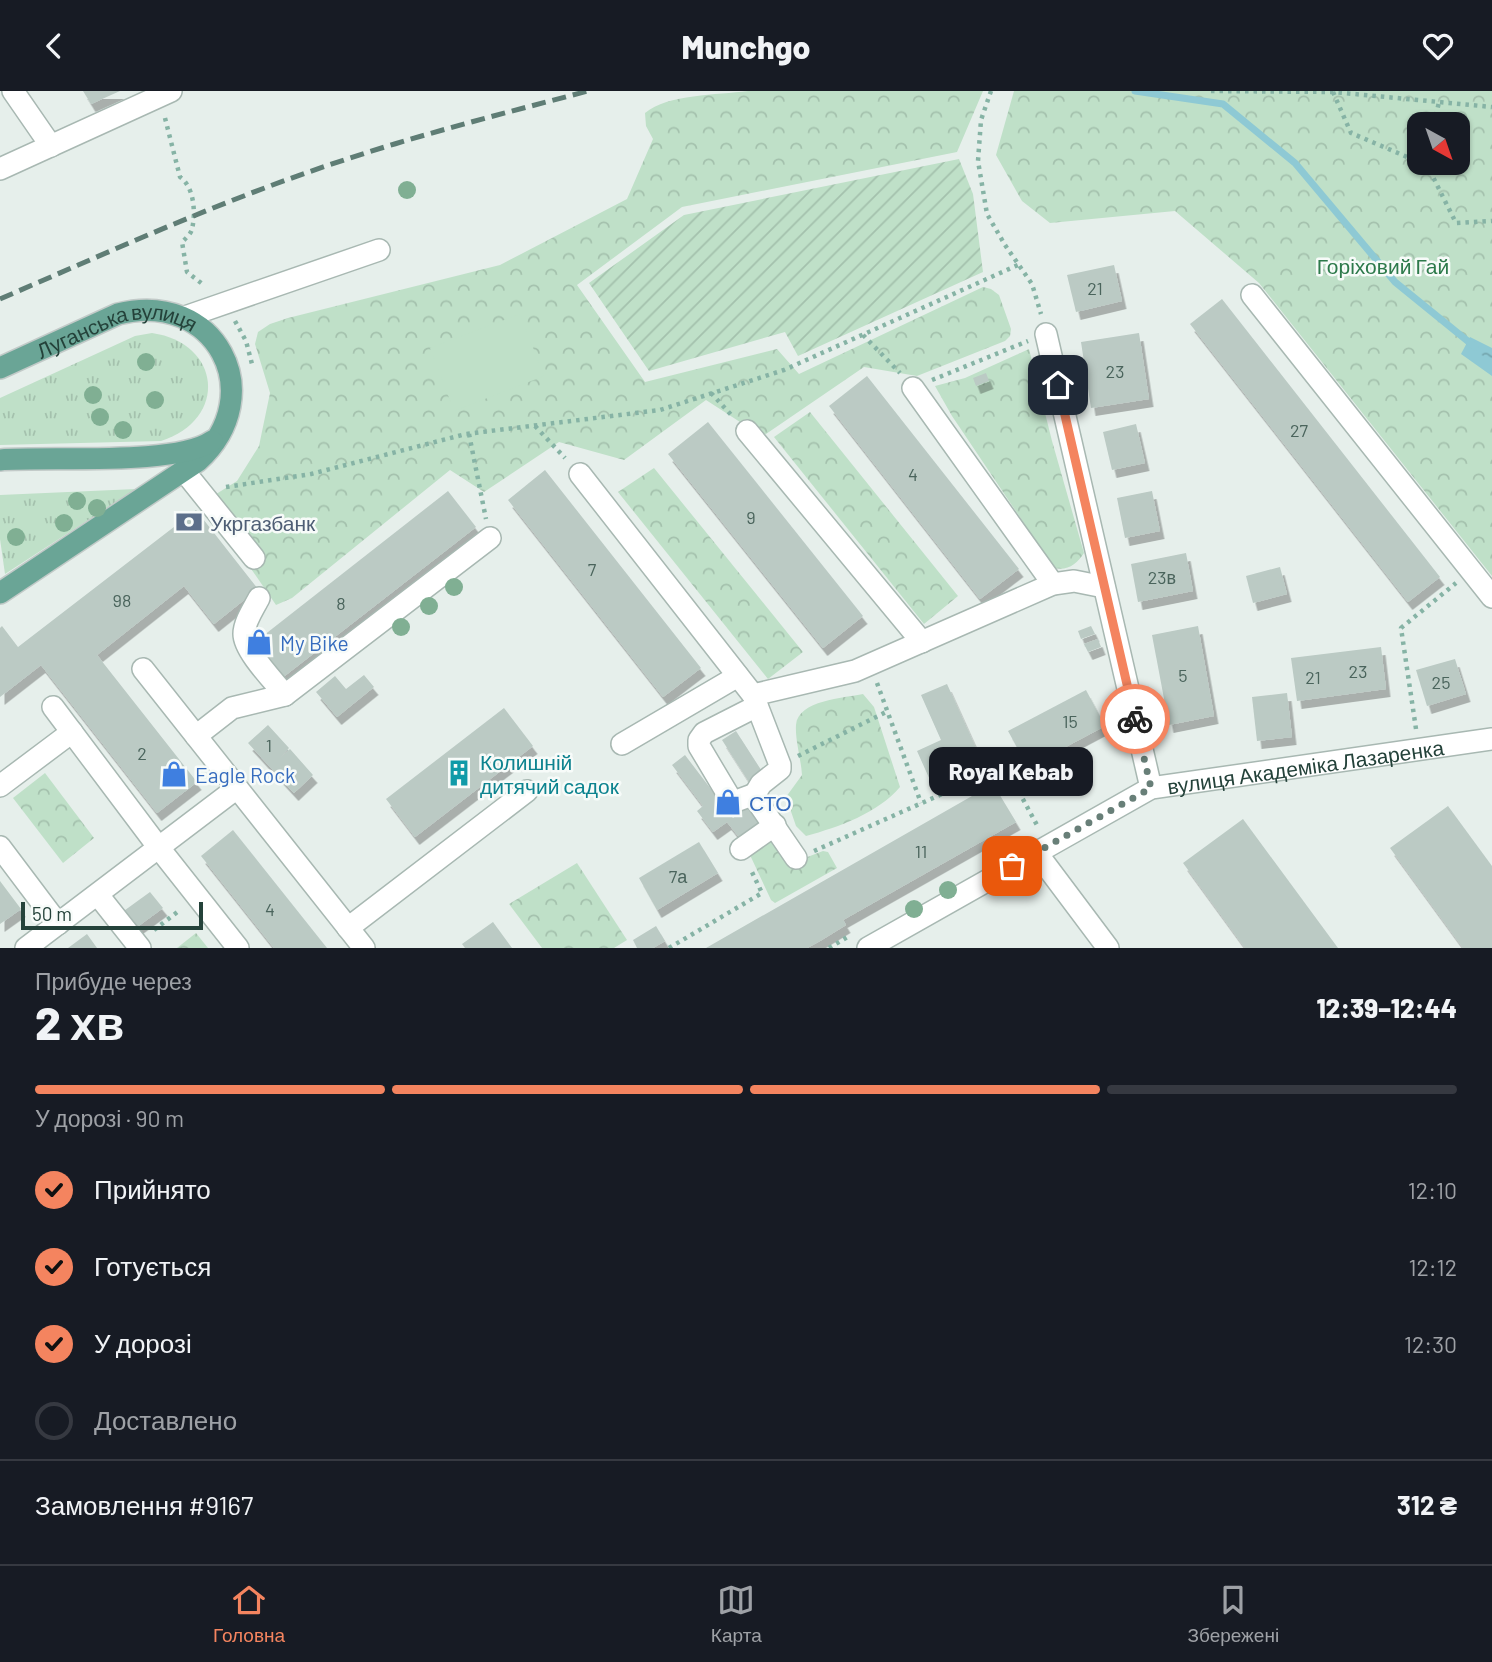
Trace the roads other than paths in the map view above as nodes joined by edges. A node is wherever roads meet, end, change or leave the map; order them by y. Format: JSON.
{"nodes":[{"id":1,"x":13,"y":91,"type":"edge"},
{"id":2,"x":166,"y":95,"type":"edge"},
{"id":3,"x":51,"y":146,"type":"junction"},
{"id":4,"x":0,"y":169,"type":"edge"},
{"id":5,"x":379,"y":250,"type":"dead end"},
{"id":6,"x":1252,"y":295,"type":"dead end"},
{"id":7,"x":185,"y":317,"type":"junction"},
{"id":8,"x":1046,"y":334,"type":"road end"},
{"id":9,"x":0,"y":368,"type":"edge"},
{"id":10,"x":913,"y":388,"type":"road end"},
{"id":11,"x":747,"y":431,"type":"road end"},
{"id":12,"x":220,"y":435,"type":"junction"},
{"id":13,"x":0,"y":460,"type":"edge"},
{"id":14,"x":184,"y":471,"type":"junction"},
{"id":15,"x":580,"y":474,"type":"road end"},
{"id":16,"x":490,"y":538,"type":"road end"},
{"id":17,"x":254,"y":558,"type":"dead end"},
{"id":18,"x":1053,"y":584,"type":"junction"},
{"id":19,"x":1104,"y":587,"type":"junction"},
{"id":20,"x":0,"y":593,"type":"edge"},
{"id":21,"x":1492,"y":597,"type":"edge"},
{"id":22,"x":259,"y":598,"type":"dead end"},
{"id":23,"x":922,"y":642,"type":"junction"},
{"id":24,"x":143,"y":669,"type":"dead end"},
{"id":25,"x":738,"y":676,"type":"junction"},
{"id":26,"x":285,"y":695,"type":"junction"},
{"id":27,"x":755,"y":701,"type":"junction"},
{"id":28,"x":53,"y":707,"type":"dead end"},
{"id":29,"x":72,"y":732,"type":"junction"},
{"id":30,"x":196,"y":736,"type":"junction"},
{"id":31,"x":1492,"y":739,"type":"edge"},
{"id":32,"x":622,"y":744,"type":"dead end"},
{"id":33,"x":0,"y":786,"type":"edge"},
{"id":34,"x":237,"y":788,"type":"junction"},
{"id":35,"x":1151,"y":788,"type":"junction"},
{"id":36,"x":527,"y":791,"type":"dead end"},
{"id":37,"x":755,"y":794,"type":"junction"},
{"id":38,"x":775,"y":825,"type":"junction"},
{"id":39,"x":1032,"y":843,"type":"junction"},
{"id":40,"x":0,"y":847,"type":"edge"},
{"id":41,"x":159,"y":848,"type":"junction"},
{"id":42,"x":741,"y":849,"type":"road end"},
{"id":43,"x":796,"y":858,"type":"road end"},
{"id":44,"x":97,"y":895,"type":"junction"},
{"id":45,"x":58,"y":924,"type":"junction"},
{"id":46,"x":348,"y":928,"type":"junction"},
{"id":47,"x":860,"y":941,"type":"edge"},
{"id":48,"x":138,"y":946,"type":"edge"},
{"id":49,"x":26,"y":948,"type":"edge"},
{"id":50,"x":238,"y":948,"type":"edge"},
{"id":51,"x":364,"y":948,"type":"edge"},
{"id":52,"x":1108,"y":948,"type":"edge"}],
"edges":[{"from":1,"to":3,"type":"street"},
{"from":2,"to":3,"type":"street"},
{"from":3,"to":4,"type":"street"},
{"from":5,"to":7,"type":"street"},
{"from":6,"to":21,"type":"street"},
{"from":7,"to":9,"type":"main road","name":"Луганська вулиця"},
{"from":7,"to":12,"type":"main road","name":"Луганська вулиця"},
{"from":8,"to":19,"type":"street"},
{"from":10,"to":18,"type":"street"},
{"from":11,"to":23,"type":"street"},
{"from":12,"to":13,"type":"main road"},
{"from":12,"to":14,"type":"main road","name":"Луганська вулиця"},
{"from":14,"to":17,"type":"street"},
{"from":14,"to":20,"type":"main road","name":"Луганська вулиця"},
{"from":15,"to":25,"type":"street"},
{"from":16,"to":26,"type":"street"},
{"from":18,"to":19,"type":"street"},
{"from":18,"to":23,"type":"street"},
{"from":19,"to":35,"type":"street"},
{"from":22,"to":26,"type":"street"},
{"from":23,"to":27,"type":"street"},
{"from":24,"to":30,"type":"street"},
{"from":25,"to":27,"type":"street"},
{"from":25,"to":32,"type":"street"},
{"from":26,"to":30,"type":"street"},
{"from":27,"to":37,"type":"street"},
{"from":27,"to":37,"type":"street"},
{"from":28,"to":29,"type":"street"},
{"from":29,"to":33,"type":"street"},
{"from":29,"to":41,"type":"street"},
{"from":30,"to":34,"type":"street"},
{"from":31,"to":35,"type":"street","name":"вулиця Академіка Лазаренка"},
{"from":34,"to":41,"type":"street"},
{"from":34,"to":46,"type":"street"},
{"from":35,"to":39,"type":"street","name":"вулиця Академіка Лазаренка"},
{"from":36,"to":46,"type":"street"},
{"from":37,"to":38,"type":"street"},
{"from":38,"to":42,"type":"street"},
{"from":38,"to":43,"type":"street"},
{"from":39,"to":47,"type":"street","name":"вулиця Академіка Лазаренка"},
{"from":39,"to":52,"type":"street"},
{"from":40,"to":45,"type":"street"},
{"from":41,"to":44,"type":"street"},
{"from":41,"to":50,"type":"street"},
{"from":44,"to":45,"type":"street"},
{"from":44,"to":48,"type":"street"},
{"from":45,"to":49,"type":"street"},
{"from":46,"to":51,"type":"street"}]}
